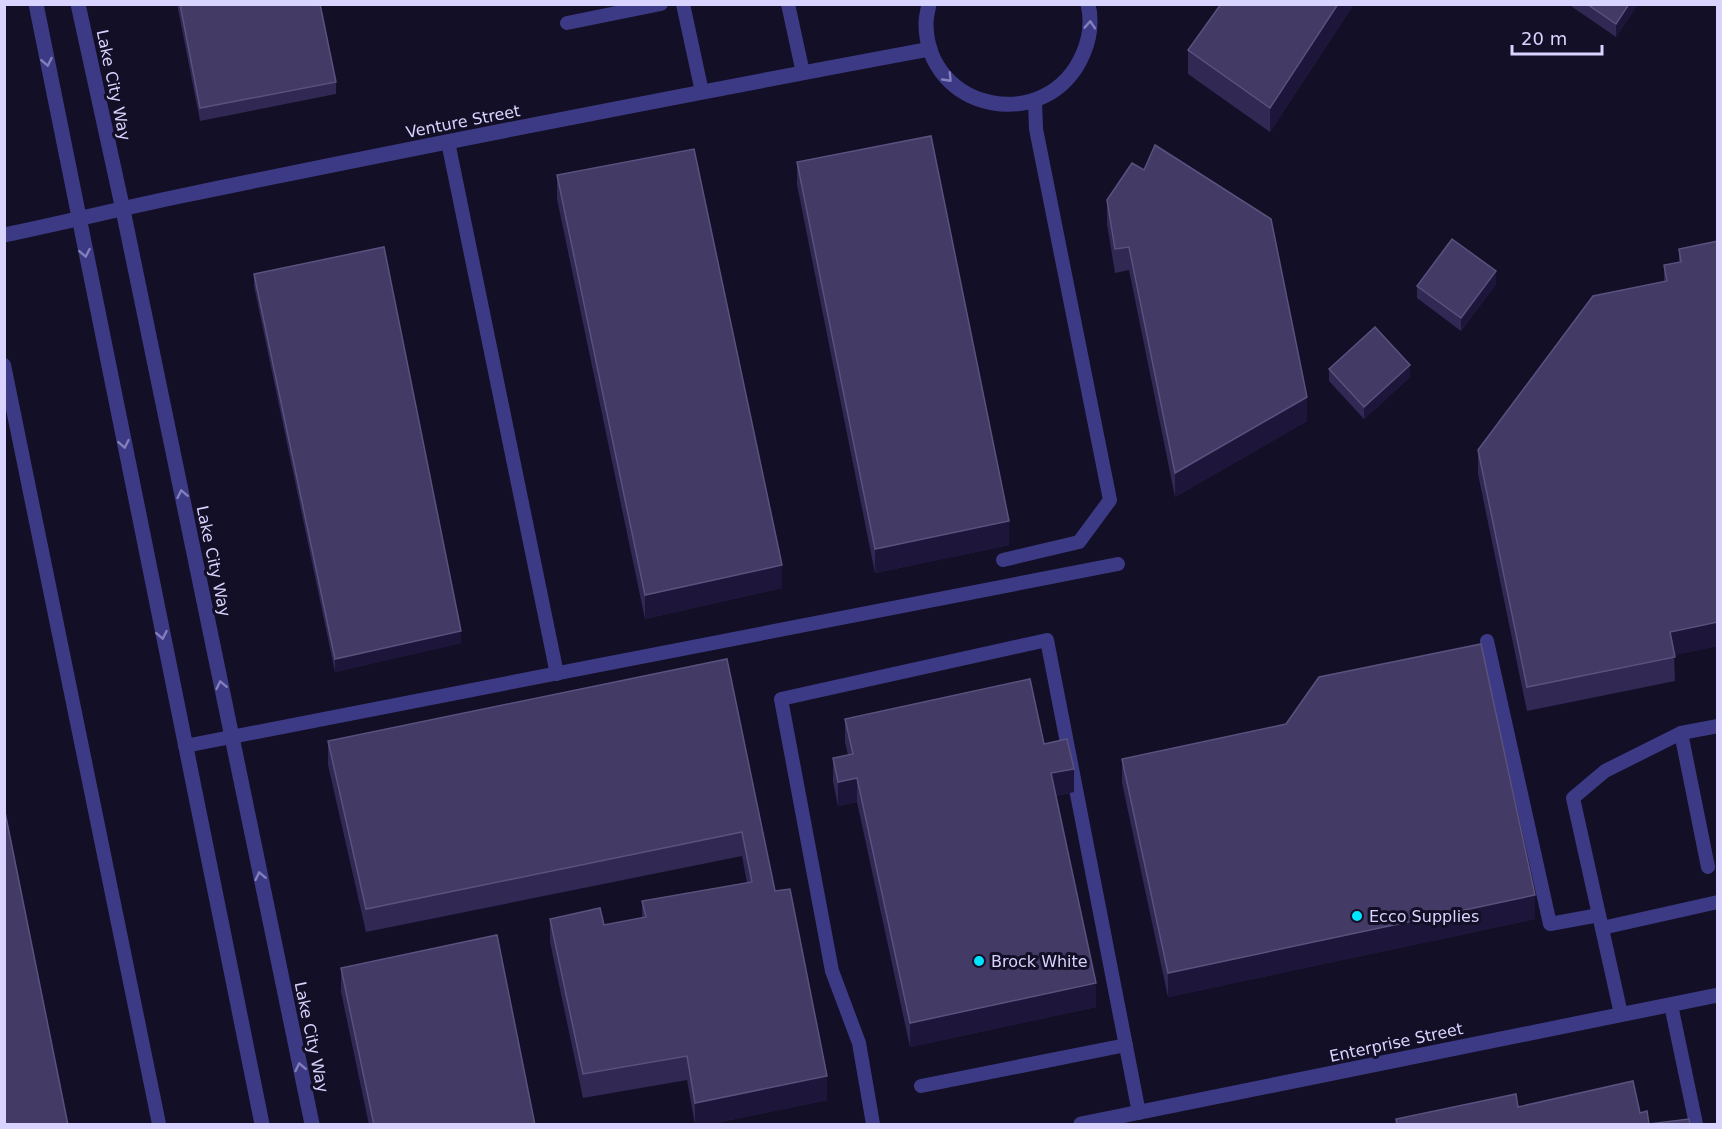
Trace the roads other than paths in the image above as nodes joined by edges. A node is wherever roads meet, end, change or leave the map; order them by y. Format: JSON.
{"nodes":[{"id":1,"x":36,"y":4,"type":"edge"},
{"id":2,"x":78,"y":4,"type":"edge"},
{"id":3,"x":661,"y":4,"type":"edge"},
{"id":4,"x":683,"y":4,"type":"edge"},
{"id":5,"x":788,"y":4,"type":"edge"},
{"id":6,"x":929,"y":4,"type":"edge"},
{"id":7,"x":1088,"y":4,"type":"edge"},
{"id":8,"x":645,"y":6,"type":"edge"},
{"id":9,"x":567,"y":23,"type":"dead end"},
{"id":10,"x":930,"y":49,"type":"junction"},
{"id":11,"x":803,"y":73,"type":"junction"},
{"id":12,"x":702,"y":92,"type":"junction"},
{"id":13,"x":1035,"y":101,"type":"junction"},
{"id":14,"x":448,"y":142,"type":"junction"},
{"id":15,"x":123,"y":210,"type":"junction"},
{"id":16,"x":78,"y":219,"type":"junction"},
{"id":17,"x":4,"y":235,"type":"edge"},
{"id":18,"x":4,"y":365,"type":"edge"},
{"id":19,"x":1003,"y":560,"type":"dead end"},
{"id":20,"x":1118,"y":564,"type":"dead end"},
{"id":21,"x":1487,"y":641,"type":"dead end"},
{"id":22,"x":557,"y":674,"type":"junction"},
{"id":23,"x":1718,"y":726,"type":"edge"},
{"id":24,"x":1681,"y":734,"type":"junction"},
{"id":25,"x":231,"y":736,"type":"junction"},
{"id":26,"x":185,"y":746,"type":"junction"},
{"id":27,"x":1708,"y":867,"type":"dead end"},
{"id":28,"x":1718,"y":902,"type":"edge"},
{"id":29,"x":1600,"y":922,"type":"junction"},
{"id":30,"x":1718,"y":995,"type":"edge"},
{"id":31,"x":1671,"y":1005,"type":"junction"},
{"id":32,"x":1621,"y":1014,"type":"junction"},
{"id":33,"x":1126,"y":1045,"type":"junction"},
{"id":34,"x":921,"y":1086,"type":"dead end"},
{"id":35,"x":1139,"y":1113,"type":"junction"},
{"id":36,"x":159,"y":1125,"type":"edge"},
{"id":37,"x":262,"y":1125,"type":"edge"},
{"id":38,"x":312,"y":1125,"type":"edge"},
{"id":39,"x":873,"y":1125,"type":"edge"},
{"id":40,"x":1082,"y":1125,"type":"edge"},
{"id":41,"x":1696,"y":1125,"type":"edge"}],
"edges":[{"from":1,"to":16,"type":"street","one_way":true},
{"from":2,"to":15,"type":"street","name":"Lake City Way"},
{"from":3,"to":8,"type":"lane"},
{"from":4,"to":12,"type":"lane"},
{"from":5,"to":11,"type":"lane"},
{"from":6,"to":10,"type":"street"},
{"from":13,"to":7,"type":"street","one_way":true},
{"from":8,"to":9,"type":"lane"},
{"from":10,"to":11,"type":"street","name":"Venture Street"},
{"from":10,"to":13,"type":"street","one_way":true},
{"from":11,"to":12,"type":"street","name":"Venture Street"},
{"from":12,"to":14,"type":"street","name":"Venture Street"},
{"from":13,"to":19,"type":"lane"},
{"from":14,"to":15,"type":"street","name":"Venture Street"},
{"from":14,"to":22,"type":"lane"},
{"from":15,"to":16,"type":"street","name":"Venture Street"},
{"from":25,"to":15,"type":"street","name":"Lake City Way","one_way":true},
{"from":16,"to":17,"type":"street","name":"Venture Street"},
{"from":16,"to":26,"type":"street","one_way":true},
{"from":18,"to":36,"type":"lane"},
{"from":20,"to":22,"type":"lane"},
{"from":21,"to":29,"type":"lane"},
{"from":22,"to":25,"type":"lane"},
{"from":23,"to":24,"type":"lane"},
{"from":24,"to":27,"type":"lane"},
{"from":24,"to":29,"type":"lane"},
{"from":25,"to":26,"type":"lane"},
{"from":38,"to":25,"type":"street","name":"Lake City Way","one_way":true},
{"from":26,"to":37,"type":"street"},
{"from":28,"to":29,"type":"lane"},
{"from":29,"to":32,"type":"lane"},
{"from":30,"to":31,"type":"street","name":"Enterprise Street"},
{"from":31,"to":32,"type":"street","name":"Enterprise Street"},
{"from":31,"to":41,"type":"lane"},
{"from":32,"to":35,"type":"street","name":"Enterprise Street"},
{"from":33,"to":34,"type":"lane"},
{"from":33,"to":35,"type":"lane"},
{"from":33,"to":39,"type":"lane"},
{"from":35,"to":40,"type":"street","name":"Enterprise Street"}]}
